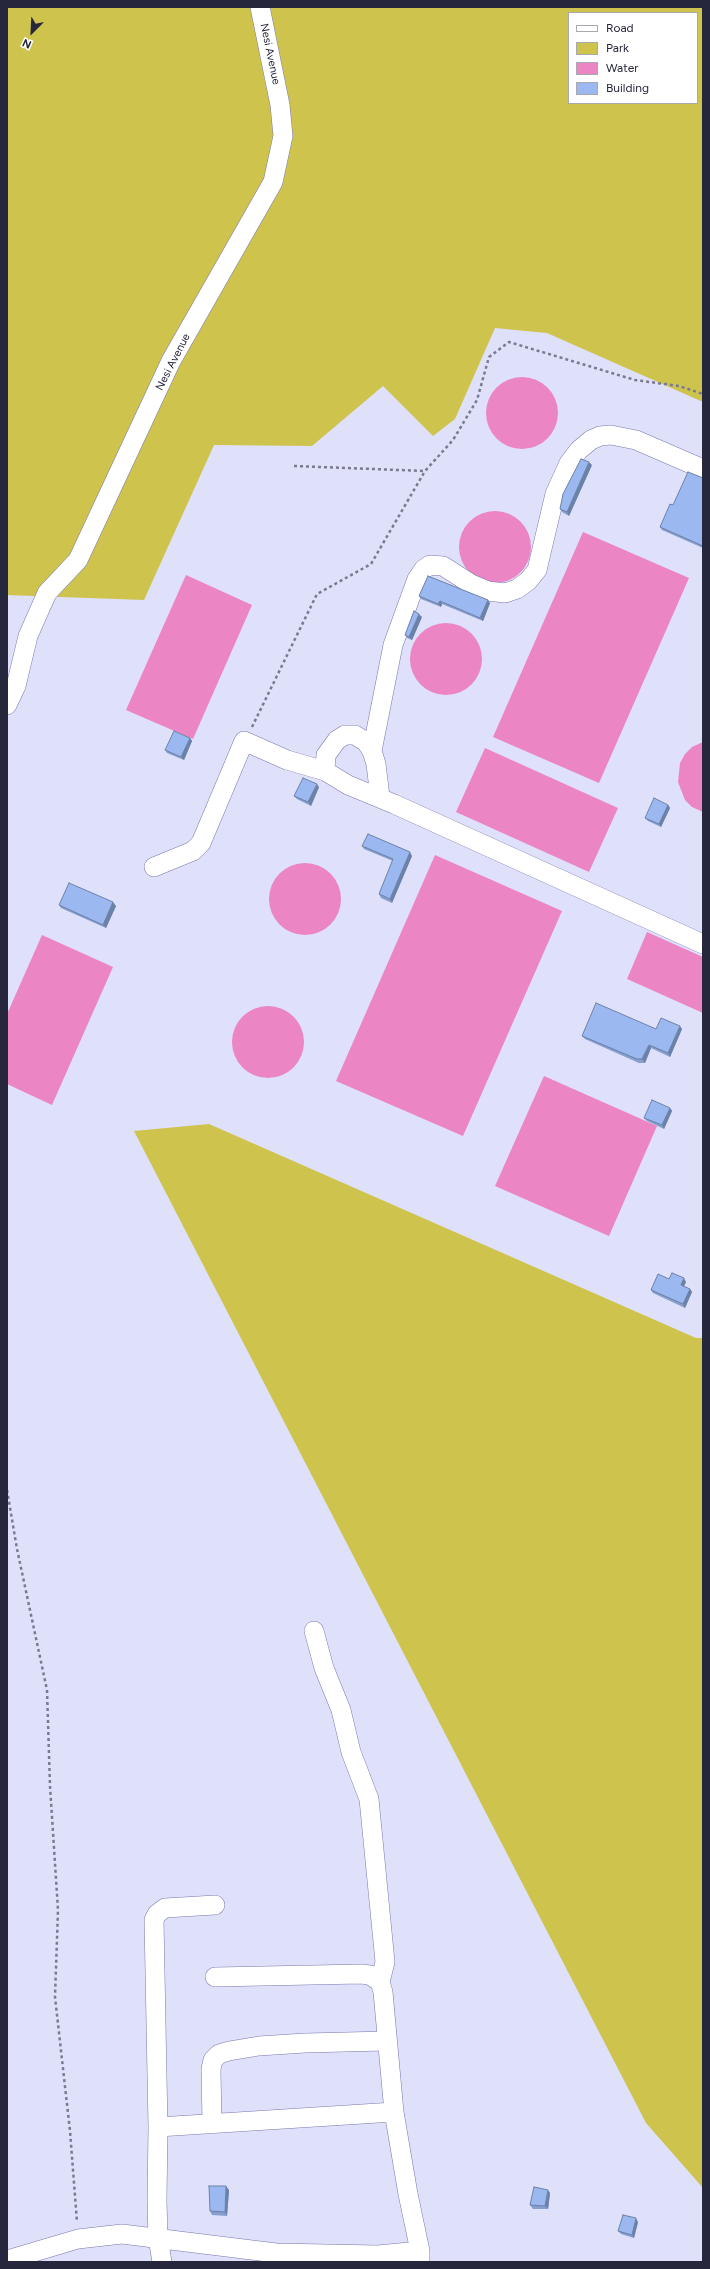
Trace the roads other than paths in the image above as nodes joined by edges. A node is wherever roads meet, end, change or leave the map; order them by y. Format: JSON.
{"nodes":[{"id":1,"x":260,"y":7,"type":"edge"},
{"id":2,"x":703,"y":469,"type":"edge"},
{"id":3,"x":7,"y":704,"type":"edge"},
{"id":4,"x":372,"y":751,"type":"junction"},
{"id":5,"x":325,"y":771,"type":"junction"},
{"id":6,"x":380,"y":797,"type":"junction"},
{"id":7,"x":154,"y":867,"type":"dead end"},
{"id":8,"x":703,"y":944,"type":"edge"},
{"id":9,"x":314,"y":1632,"type":"dead end"},
{"id":10,"x":215,"y":1905,"type":"dead end"},
{"id":11,"x":214,"y":1977,"type":"dead end"},
{"id":12,"x":380,"y":1982,"type":"junction"},
{"id":13,"x":386,"y":2041,"type":"junction"},
{"id":14,"x":394,"y":2112,"type":"junction"},
{"id":15,"x":212,"y":2124,"type":"junction"},
{"id":16,"x":158,"y":2127,"type":"junction"},
{"id":17,"x":158,"y":2238,"type":"junction"},
{"id":18,"x":420,"y":2256,"type":"edge"},
{"id":19,"x":7,"y":2260,"type":"edge"},
{"id":20,"x":162,"y":2262,"type":"edge"}],
"edges":[{"from":1,"to":3,"type":"street","name":"Nesi Avenue"},
{"from":2,"to":4,"type":"street"},
{"from":4,"to":5,"type":"street"},
{"from":4,"to":6,"type":"street"},
{"from":5,"to":6,"type":"street"},
{"from":5,"to":7,"type":"street"},
{"from":6,"to":8,"type":"street"},
{"from":9,"to":12,"type":"street"},
{"from":10,"to":16,"type":"street"},
{"from":11,"to":12,"type":"street"},
{"from":12,"to":13,"type":"street"},
{"from":13,"to":14,"type":"street"},
{"from":13,"to":15,"type":"street"},
{"from":14,"to":15,"type":"street"},
{"from":14,"to":18,"type":"street"},
{"from":15,"to":16,"type":"street"},
{"from":16,"to":17,"type":"street"},
{"from":17,"to":18,"type":"street"},
{"from":17,"to":19,"type":"street"},
{"from":17,"to":20,"type":"street"}]}
